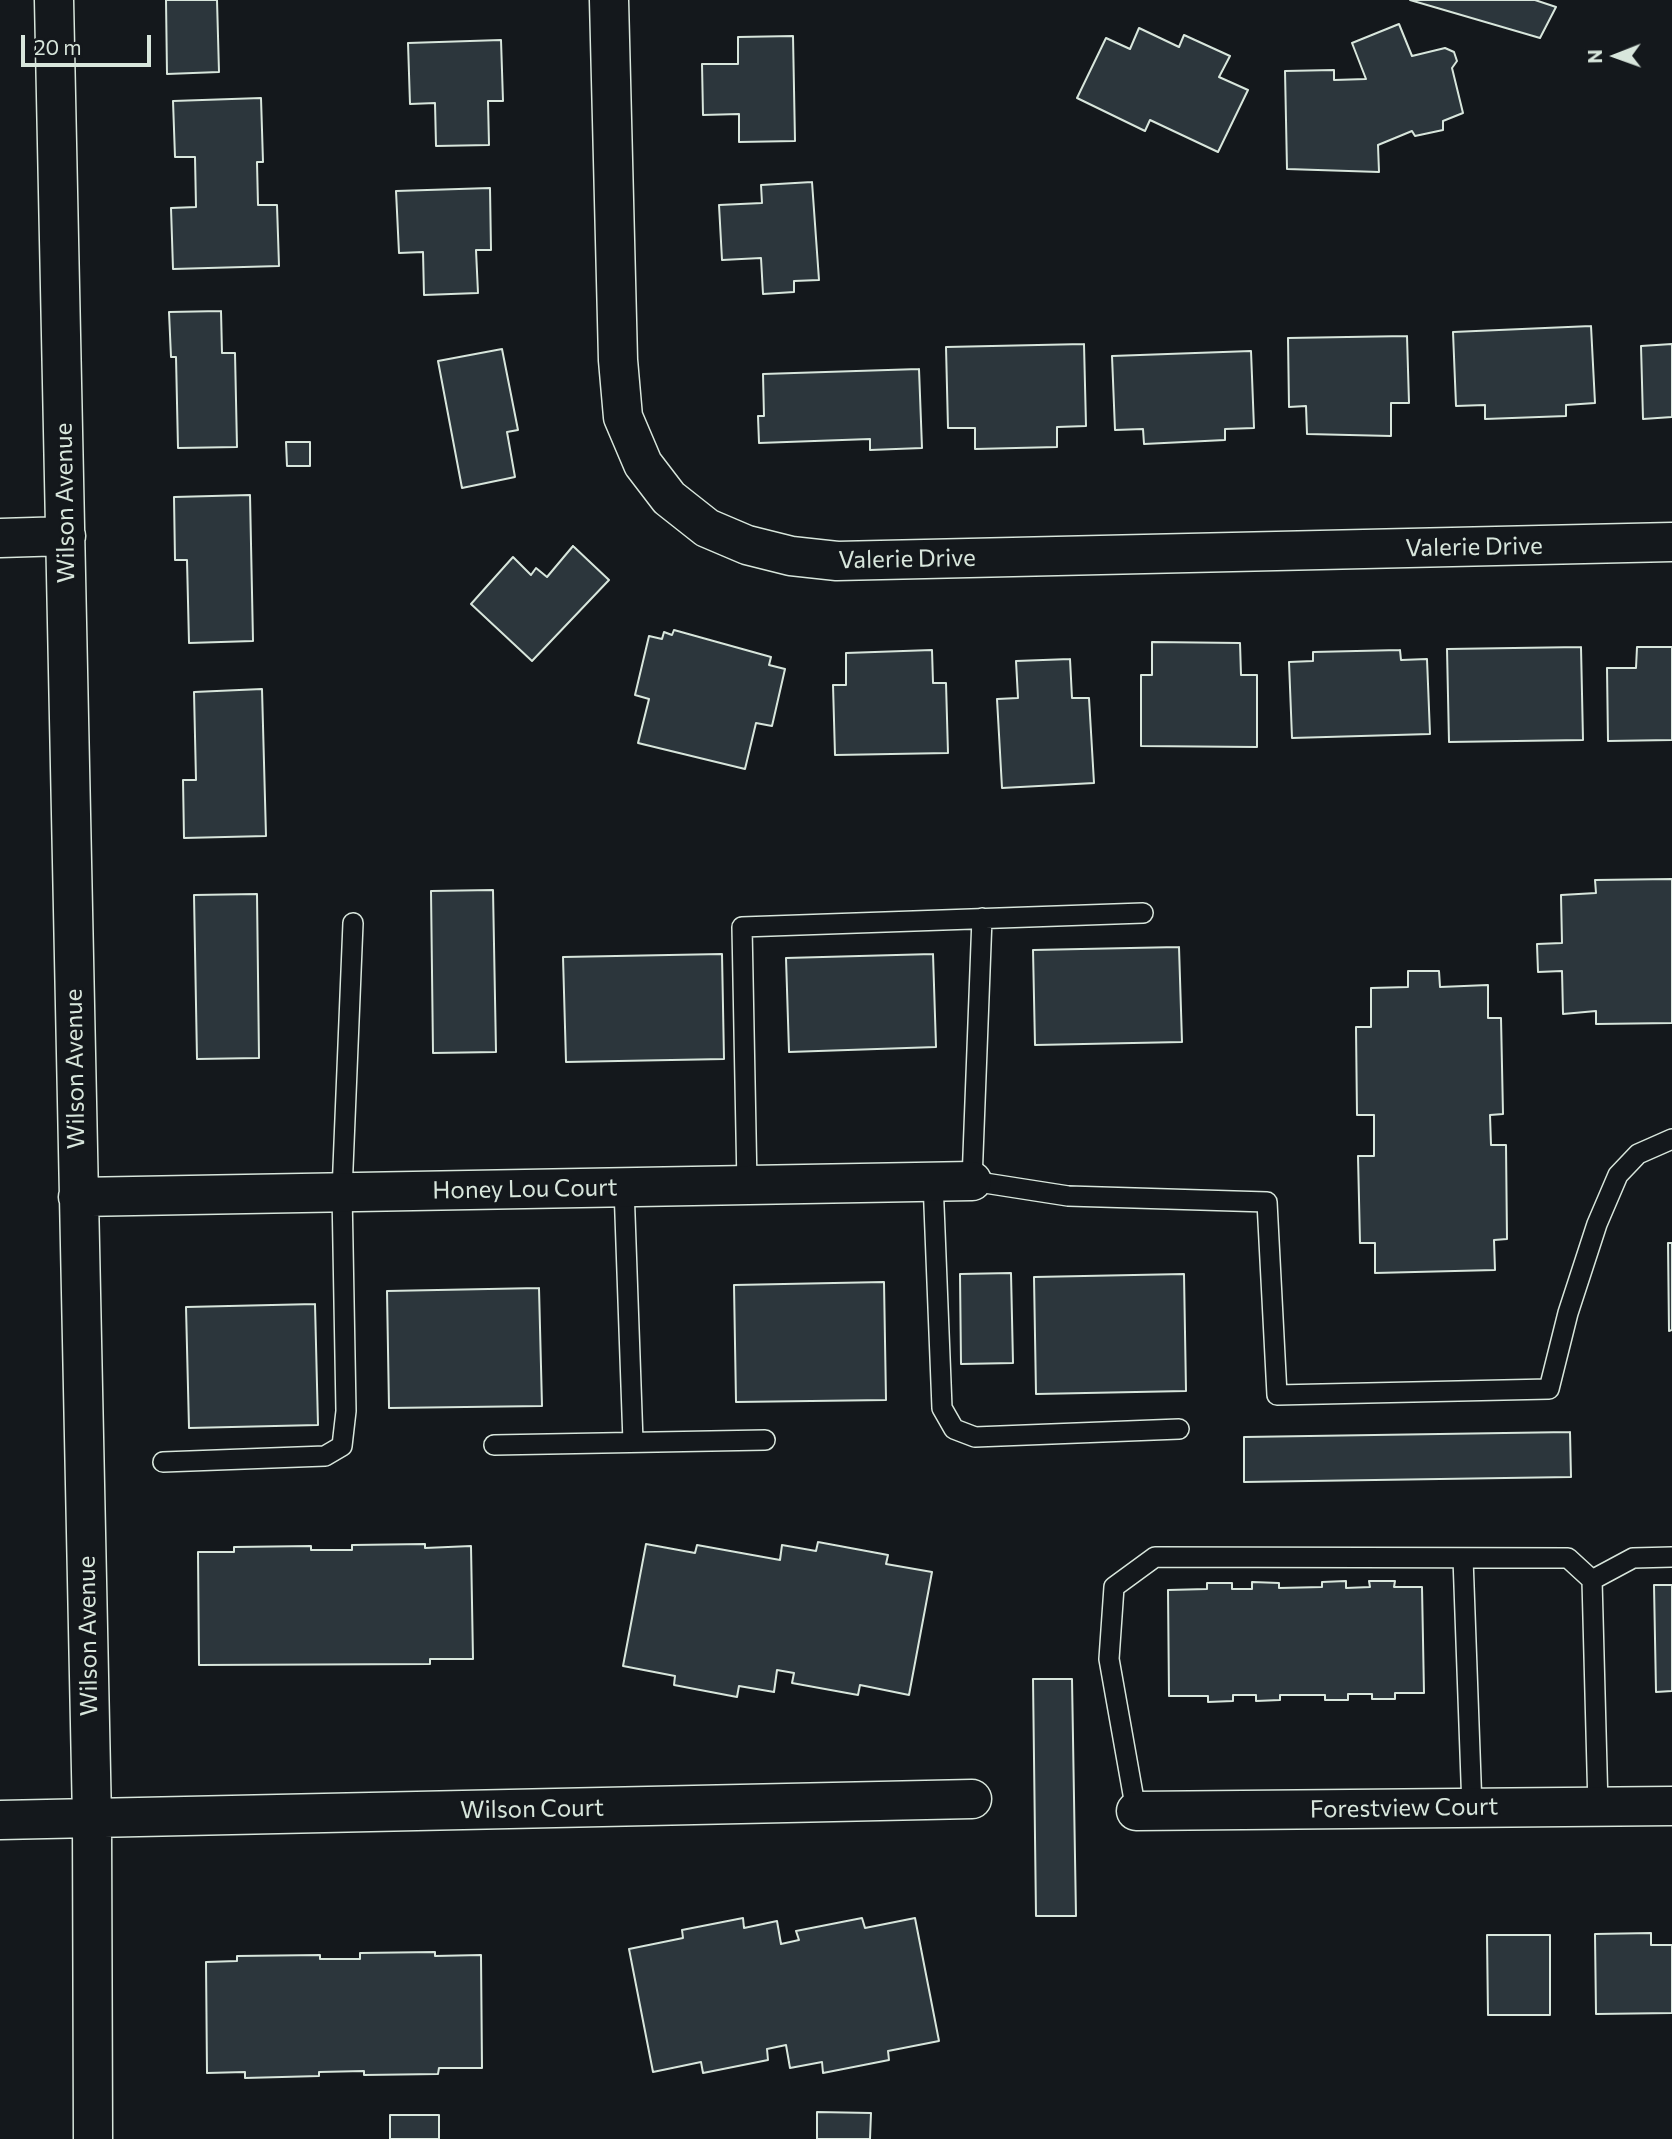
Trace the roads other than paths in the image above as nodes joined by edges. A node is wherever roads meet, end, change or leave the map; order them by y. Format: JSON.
{"nodes":[{"id":1,"x":54,"y":0,"type":"edge"},
{"id":2,"x":609,"y":0,"type":"edge"},
{"id":3,"x":66,"y":536,"type":"junction"},
{"id":4,"x":0,"y":538,"type":"edge"},
{"id":5,"x":1672,"y":542,"type":"edge"},
{"id":6,"x":1143,"y":914,"type":"dead end"},
{"id":7,"x":982,"y":918,"type":"junction"},
{"id":8,"x":353,"y":923,"type":"dead end"},
{"id":9,"x":1672,"y":1139,"type":"edge"},
{"id":10,"x":933,"y":1181,"type":"junction"},
{"id":11,"x":972,"y":1181,"type":"junction"},
{"id":12,"x":747,"y":1185,"type":"junction"},
{"id":13,"x":624,"y":1187,"type":"junction"},
{"id":14,"x":342,"y":1192,"type":"junction"},
{"id":15,"x":78,"y":1197,"type":"junction"},
{"id":16,"x":1179,"y":1429,"type":"dead end"},
{"id":17,"x":765,"y":1440,"type":"dead end"},
{"id":18,"x":633,"y":1442,"type":"junction"},
{"id":19,"x":494,"y":1445,"type":"dead end"},
{"id":20,"x":163,"y":1462,"type":"dead end"},
{"id":21,"x":1672,"y":1557,"type":"edge"},
{"id":22,"x":1462,"y":1558,"type":"junction"},
{"id":23,"x":1592,"y":1580,"type":"junction"},
{"id":24,"x":972,"y":1799,"type":"dead end"},
{"id":25,"x":1672,"y":1806,"type":"edge"},
{"id":26,"x":1598,"y":1807,"type":"junction"},
{"id":27,"x":1472,"y":1808,"type":"junction"},
{"id":28,"x":1136,"y":1811,"type":"joint"},
{"id":29,"x":92,"y":1819,"type":"junction"},
{"id":30,"x":0,"y":1820,"type":"edge"},
{"id":31,"x":93,"y":2139,"type":"edge"}],
"edges":[{"from":1,"to":3,"type":"street","name":"Wilson Avenue"},
{"from":2,"to":5,"type":"street","name":"Valerie Drive"},
{"from":3,"to":4,"type":"street"},
{"from":3,"to":15,"type":"street","name":"Wilson Avenue"},
{"from":6,"to":7,"type":"lane"},
{"from":7,"to":11,"type":"lane"},
{"from":7,"to":12,"type":"lane"},
{"from":8,"to":14,"type":"lane"},
{"from":9,"to":11,"type":"lane"},
{"from":10,"to":11,"type":"street","name":"Honey Lou Court"},
{"from":10,"to":12,"type":"street","name":"Honey Lou Court"},
{"from":10,"to":16,"type":"lane"},
{"from":12,"to":13,"type":"street","name":"Honey Lou Court"},
{"from":13,"to":14,"type":"street","name":"Honey Lou Court"},
{"from":13,"to":18,"type":"lane"},
{"from":14,"to":15,"type":"street","name":"Honey Lou Court"},
{"from":14,"to":20,"type":"lane"},
{"from":15,"to":29,"type":"street","name":"Wilson Avenue"},
{"from":17,"to":18,"type":"lane"},
{"from":18,"to":19,"type":"lane"},
{"from":21,"to":23,"type":"lane"},
{"from":22,"to":23,"type":"lane"},
{"from":22,"to":27,"type":"lane"},
{"from":22,"to":28,"type":"lane"},
{"from":23,"to":26,"type":"lane"},
{"from":24,"to":29,"type":"street","name":"Wilson Court"},
{"from":25,"to":26,"type":"street","name":"Forestview Court"},
{"from":26,"to":27,"type":"street","name":"Forestview Court"},
{"from":27,"to":28,"type":"street","name":"Forestview Court"},
{"from":29,"to":30,"type":"street","name":"Wilson Court"},
{"from":29,"to":31,"type":"street","name":"Wilson Avenue"}]}
